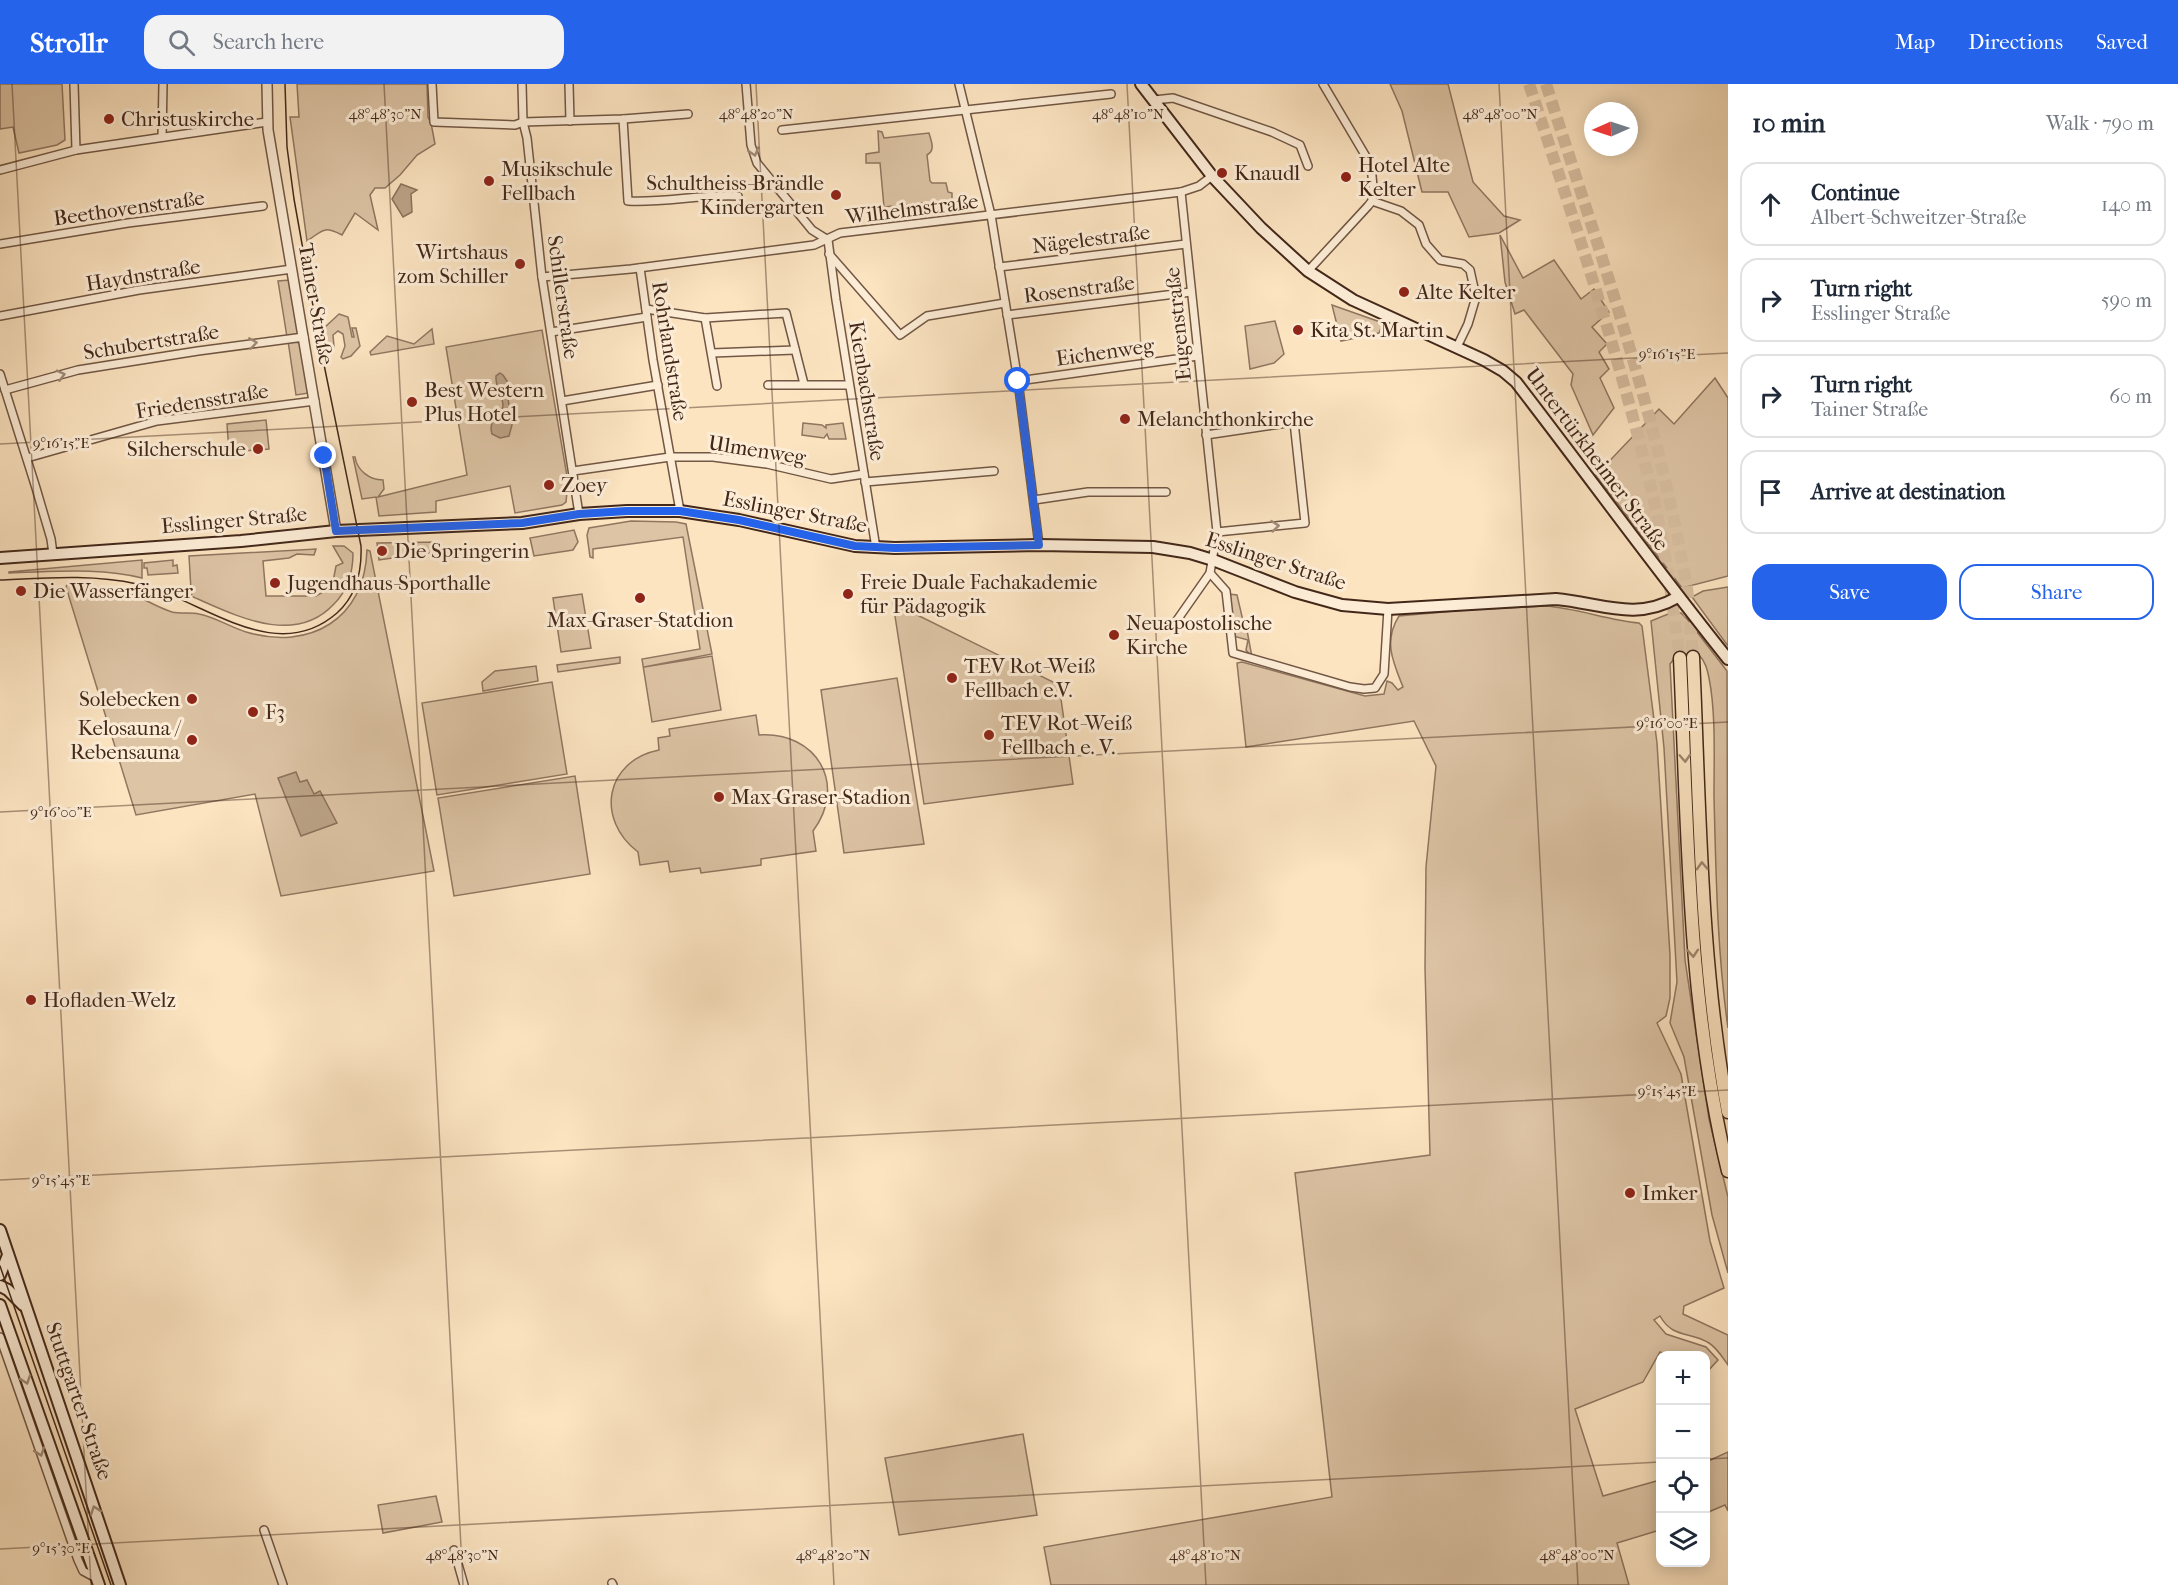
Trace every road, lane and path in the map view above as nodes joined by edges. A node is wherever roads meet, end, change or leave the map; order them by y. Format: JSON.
{"nodes":[{"id":1,"x":74,"y":84,"type":"edge"},
{"id":2,"x":163,"y":84,"type":"edge"},
{"id":3,"x":267,"y":84,"type":"edge"},
{"id":4,"x":432,"y":84,"type":"edge"},
{"id":5,"x":522,"y":84,"type":"edge"},
{"id":6,"x":569,"y":84,"type":"edge"},
{"id":7,"x":746,"y":84,"type":"edge"},
{"id":8,"x":959,"y":84,"type":"edge"},
{"id":9,"x":1141,"y":84,"type":"edge"},
{"id":10,"x":1323,"y":84,"type":"edge"},
{"id":11,"x":1111,"y":94,"type":"dead end"},
{"id":12,"x":1154,"y":100,"type":"junction"},
{"id":13,"x":965,"y":109,"type":"junction"},
{"id":14,"x":688,"y":114,"type":"dead end"},
{"id":15,"x":623,"y":119,"type":"junction"},
{"id":16,"x":570,"y":121,"type":"junction"},
{"id":17,"x":267,"y":122,"type":"junction"},
{"id":18,"x":523,"y":122,"type":"junction"},
{"id":19,"x":782,"y":130,"type":"dead end"},
{"id":20,"x":162,"y":136,"type":"junction"},
{"id":21,"x":76,"y":150,"type":"junction"},
{"id":22,"x":1308,"y":166,"type":"dead end"},
{"id":23,"x":0,"y":170,"type":"edge"},
{"id":24,"x":1212,"y":176,"type":"junction"},
{"id":25,"x":1181,"y":192,"type":"junction"},
{"id":26,"x":738,"y":196,"type":"dead end"},
{"id":27,"x":1371,"y":201,"type":"junction"},
{"id":28,"x":262,"y":206,"type":"dead end"},
{"id":29,"x":991,"y":215,"type":"junction"},
{"id":30,"x":828,"y":240,"type":"junction"},
{"id":31,"x":0,"y":244,"type":"edge"},
{"id":32,"x":1186,"y":244,"type":"junction"},
{"id":33,"x":830,"y":254,"type":"junction"},
{"id":34,"x":999,"y":267,"type":"junction"},
{"id":35,"x":640,"y":268,"type":"junction"},
{"id":36,"x":292,"y":269,"type":"junction"},
{"id":37,"x":1308,"y":271,"type":"junction"},
{"id":38,"x":542,"y":277,"type":"junction"},
{"id":39,"x":1191,"y":292,"type":"junction"},
{"id":40,"x":1005,"y":303,"type":"junction"},
{"id":41,"x":647,"y":313,"type":"junction"},
{"id":42,"x":1007,"y":315,"type":"junction"},
{"id":43,"x":0,"y":316,"type":"edge"},
{"id":44,"x":705,"y":318,"type":"junction"},
{"id":45,"x":551,"y":332,"type":"junction"},
{"id":46,"x":304,"y":337,"type":"junction"},
{"id":47,"x":1457,"y":347,"type":"junction"},
{"id":48,"x":795,"y":350,"type":"junction"},
{"id":49,"x":712,"y":353,"type":"junction"},
{"id":50,"x":1198,"y":356,"type":"junction"},
{"id":51,"x":0,"y":374,"type":"edge"},
{"id":52,"x":1018,"y":381,"type":"junction"},
{"id":53,"x":804,"y":384,"type":"junction"},
{"id":54,"x":658,"y":385,"type":"junction"},
{"id":55,"x":768,"y":385,"type":"dead end"},
{"id":56,"x":849,"y":385,"type":"junction"},
{"id":57,"x":717,"y":386,"type":"dead end"},
{"id":58,"x":5,"y":390,"type":"junction"},
{"id":59,"x":315,"y":401,"type":"junction"},
{"id":60,"x":562,"y":401,"type":"junction"},
{"id":61,"x":1206,"y":435,"type":"junction"},
{"id":62,"x":670,"y":457,"type":"junction"},
{"id":63,"x":27,"y":458,"type":"junction"},
{"id":64,"x":573,"y":471,"type":"junction"},
{"id":65,"x":994,"y":471,"type":"dead end"},
{"id":66,"x":865,"y":478,"type":"junction"},
{"id":67,"x":1166,"y":492,"type":"dead end"},
{"id":68,"x":1034,"y":500,"type":"junction"},
{"id":69,"x":680,"y":511,"type":"junction"},
{"id":70,"x":579,"y":514,"type":"junction"},
{"id":71,"x":336,"y":531,"type":"junction"},
{"id":72,"x":1216,"y":532,"type":"junction"},
{"id":73,"x":1039,"y":545,"type":"junction"},
{"id":74,"x":876,"y":548,"type":"junction"},
{"id":75,"x":53,"y":554,"type":"junction"},
{"id":76,"x":0,"y":558,"type":"edge"},
{"id":77,"x":1212,"y":560,"type":"junction"},
{"id":78,"x":1210,"y":573,"type":"junction"},
{"id":79,"x":1678,"y":597,"type":"junction"},
{"id":80,"x":1388,"y":609,"type":"junction"},
{"id":81,"x":1175,"y":623,"type":"dead end"},
{"id":82,"x":1693,"y":657,"type":"tunnel mouth"},
{"id":83,"x":1680,"y":658,"type":"tunnel mouth"},
{"id":84,"x":1728,"y":659,"type":"edge"},
{"id":85,"x":1728,"y":1112,"type":"edge"},
{"id":86,"x":1728,"y":1171,"type":"edge"},
{"id":87,"x":0,"y":1230,"type":"edge"},
{"id":88,"x":8,"y":1255,"type":"junction"},
{"id":89,"x":0,"y":1275,"type":"edge"},
{"id":90,"x":0,"y":1286,"type":"edge"},
{"id":91,"x":0,"y":1305,"type":"edge"},
{"id":92,"x":26,"y":1307,"type":"junction"},
{"id":93,"x":0,"y":1337,"type":"edge"},
{"id":94,"x":264,"y":1530,"type":"dead end"},
{"id":95,"x":454,"y":1550,"type":"dead end"},
{"id":96,"x":98,"y":1582,"type":"edge"},
{"id":97,"x":120,"y":1585,"type":"edge"},
{"id":98,"x":283,"y":1585,"type":"edge"},
{"id":99,"x":464,"y":1585,"type":"edge"}],
"edges":[{"from":1,"to":21,"type":"street"},
{"from":2,"to":20,"type":"street"},
{"from":3,"to":17,"type":"street","name":"Tainer Straße"},
{"from":4,"to":18,"type":"street"},
{"from":5,"to":18,"type":"street","name":"Schillerstraße"},
{"from":6,"to":16,"type":"street"},
{"from":7,"to":30,"type":"street","one_way":true},
{"from":8,"to":13,"type":"street"},
{"from":9,"to":12,"type":"main road","name":"Untertürkheimer Straße"},
{"from":10,"to":27,"type":"street"},
{"from":11,"to":13,"type":"street"},
{"from":12,"to":22,"type":"street"},
{"from":12,"to":24,"type":"main road","name":"Untertürkheimer Straße"},
{"from":13,"to":19,"type":"street"},
{"from":13,"to":29,"type":"street"},
{"from":14,"to":15,"type":"street"},
{"from":15,"to":16,"type":"street"},
{"from":15,"to":26,"type":"street"},
{"from":16,"to":18,"type":"street"},
{"from":17,"to":20,"type":"street"},
{"from":17,"to":36,"type":"street","name":"Tainer Straße"},
{"from":18,"to":38,"type":"street","name":"Schillerstraße"},
{"from":20,"to":21,"type":"street"},
{"from":21,"to":23,"type":"street"},
{"from":24,"to":25,"type":"street","name":"Wilhelmstraße"},
{"from":24,"to":37,"type":"main road","name":"Untertürkheimer Straße"},
{"from":25,"to":29,"type":"street","name":"Wilhelmstraße"},
{"from":25,"to":32,"type":"street","name":"Eugenstraße"},
{"from":27,"to":37,"type":"street"},
{"from":27,"to":47,"type":"street"},
{"from":28,"to":31,"type":"street","name":"Beethovenstraße"},
{"from":29,"to":30,"type":"street","name":"Wilhelmstraße"},
{"from":29,"to":34,"type":"street"},
{"from":30,"to":33,"type":"street","name":"Kienbachstraße"},
{"from":30,"to":35,"type":"street","name":"Wilhelmstraße"},
{"from":32,"to":34,"type":"street","name":"Nägelestraße"},
{"from":32,"to":39,"type":"street","name":"Eugenstraße"},
{"from":33,"to":40,"type":"street","name":"Rosenstraße"},
{"from":33,"to":56,"type":"street","name":"Kienbachstraße"},
{"from":34,"to":40,"type":"street"},
{"from":35,"to":38,"type":"street","name":"Wilhelmstraße"},
{"from":35,"to":41,"type":"street","name":"Rohrlandstraße"},
{"from":36,"to":43,"type":"street","name":"Haydnstraße"},
{"from":36,"to":46,"type":"street","name":"Tainer Straße"},
{"from":37,"to":47,"type":"main road","name":"Untertürkheimer Straße"},
{"from":38,"to":45,"type":"street","name":"Schillerstraße"},
{"from":39,"to":42,"type":"street","name":"Rosenstraße"},
{"from":39,"to":50,"type":"street","name":"Eugenstraße"},
{"from":40,"to":42,"type":"street"},
{"from":41,"to":44,"type":"street"},
{"from":41,"to":45,"type":"street"},
{"from":41,"to":54,"type":"street","name":"Rohrlandstraße"},
{"from":42,"to":52,"type":"street"},
{"from":44,"to":48,"type":"street"},
{"from":44,"to":49,"type":"street"},
{"from":45,"to":60,"type":"street","name":"Schillerstraße"},
{"from":58,"to":46,"type":"street","name":"Schubertstraße","one_way":true},
{"from":46,"to":59,"type":"street","name":"Tainer Straße"},
{"from":47,"to":79,"type":"main road","name":"Untertürkheimer Straße"},
{"from":48,"to":49,"type":"street"},
{"from":48,"to":53,"type":"street"},
{"from":49,"to":57,"type":"street"},
{"from":50,"to":52,"type":"street","name":"Eichenweg"},
{"from":50,"to":61,"type":"street","name":"Eugenstraße"},
{"from":51,"to":58,"type":"street"},
{"from":52,"to":68,"type":"street"},
{"from":53,"to":55,"type":"street"},
{"from":53,"to":56,"type":"street"},
{"from":54,"to":60,"type":"street"},
{"from":54,"to":62,"type":"street","name":"Rohrlandstraße"},
{"from":56,"to":66,"type":"street","name":"Kienbachstraße"},
{"from":58,"to":63,"type":"street"},
{"from":59,"to":63,"type":"street","name":"Friedensstraße"},
{"from":59,"to":71,"type":"street","name":"Tainer Straße"},
{"from":60,"to":64,"type":"street","name":"Schillerstraße"},
{"from":61,"to":72,"type":"street","name":"Eugenstraße"},
{"from":72,"to":61,"type":"street","one_way":true},
{"from":62,"to":64,"type":"street","name":"Ulmenweg"},
{"from":62,"to":66,"type":"street","name":"Ulmenweg"},
{"from":62,"to":69,"type":"street","name":"Rohrlandstraße"},
{"from":63,"to":75,"type":"street"},
{"from":64,"to":70,"type":"street","name":"Schillerstraße"},
{"from":65,"to":66,"type":"street","name":"Ulmenweg"},
{"from":66,"to":74,"type":"street","name":"Kienbachstraße"},
{"from":67,"to":68,"type":"street"},
{"from":68,"to":73,"type":"street"},
{"from":69,"to":70,"type":"main road","name":"Esslinger Straße"},
{"from":69,"to":74,"type":"main road","name":"Esslinger Straße"},
{"from":70,"to":71,"type":"main road","name":"Esslinger Straße"},
{"from":71,"to":75,"type":"main road","name":"Esslinger Straße"},
{"from":72,"to":77,"type":"street","name":"Eugenstraße"},
{"from":73,"to":74,"type":"main road","name":"Esslinger Straße"},
{"from":73,"to":77,"type":"main road","name":"Esslinger Straße"},
{"from":75,"to":76,"type":"main road","name":"Esslinger Straße"},
{"from":77,"to":78,"type":"street","name":"Eugenstraße"},
{"from":77,"to":80,"type":"main road","name":"Esslinger Straße"},
{"from":78,"to":80,"type":"street"},
{"from":78,"to":81,"type":"street"},
{"from":79,"to":80,"type":"main road","name":"Esslinger Straße"},
{"from":79,"to":84,"type":"main road","name":"Untertürkheimer Straße"},
{"from":85,"to":82,"type":"highway","one_way":true},
{"from":83,"to":86,"type":"highway","one_way":true},
{"from":87,"to":88,"type":"main road","name":"Stuttgarter Straße"},
{"from":88,"to":89,"type":"main road"},
{"from":88,"to":92,"type":"main road","name":"Stuttgarter Straße"},
{"from":90,"to":92,"type":"main road"},
{"from":91,"to":96,"type":"main road","name":"Stuttgarter Straße","one_way":true},
{"from":97,"to":92,"type":"main road","name":"Stuttgarter Straße","one_way":true},
{"from":93,"to":96,"type":"street","name":"Stuttgarter Straße","one_way":true},
{"from":94,"to":98,"type":"street"},
{"from":95,"to":99,"type":"street"}]}
